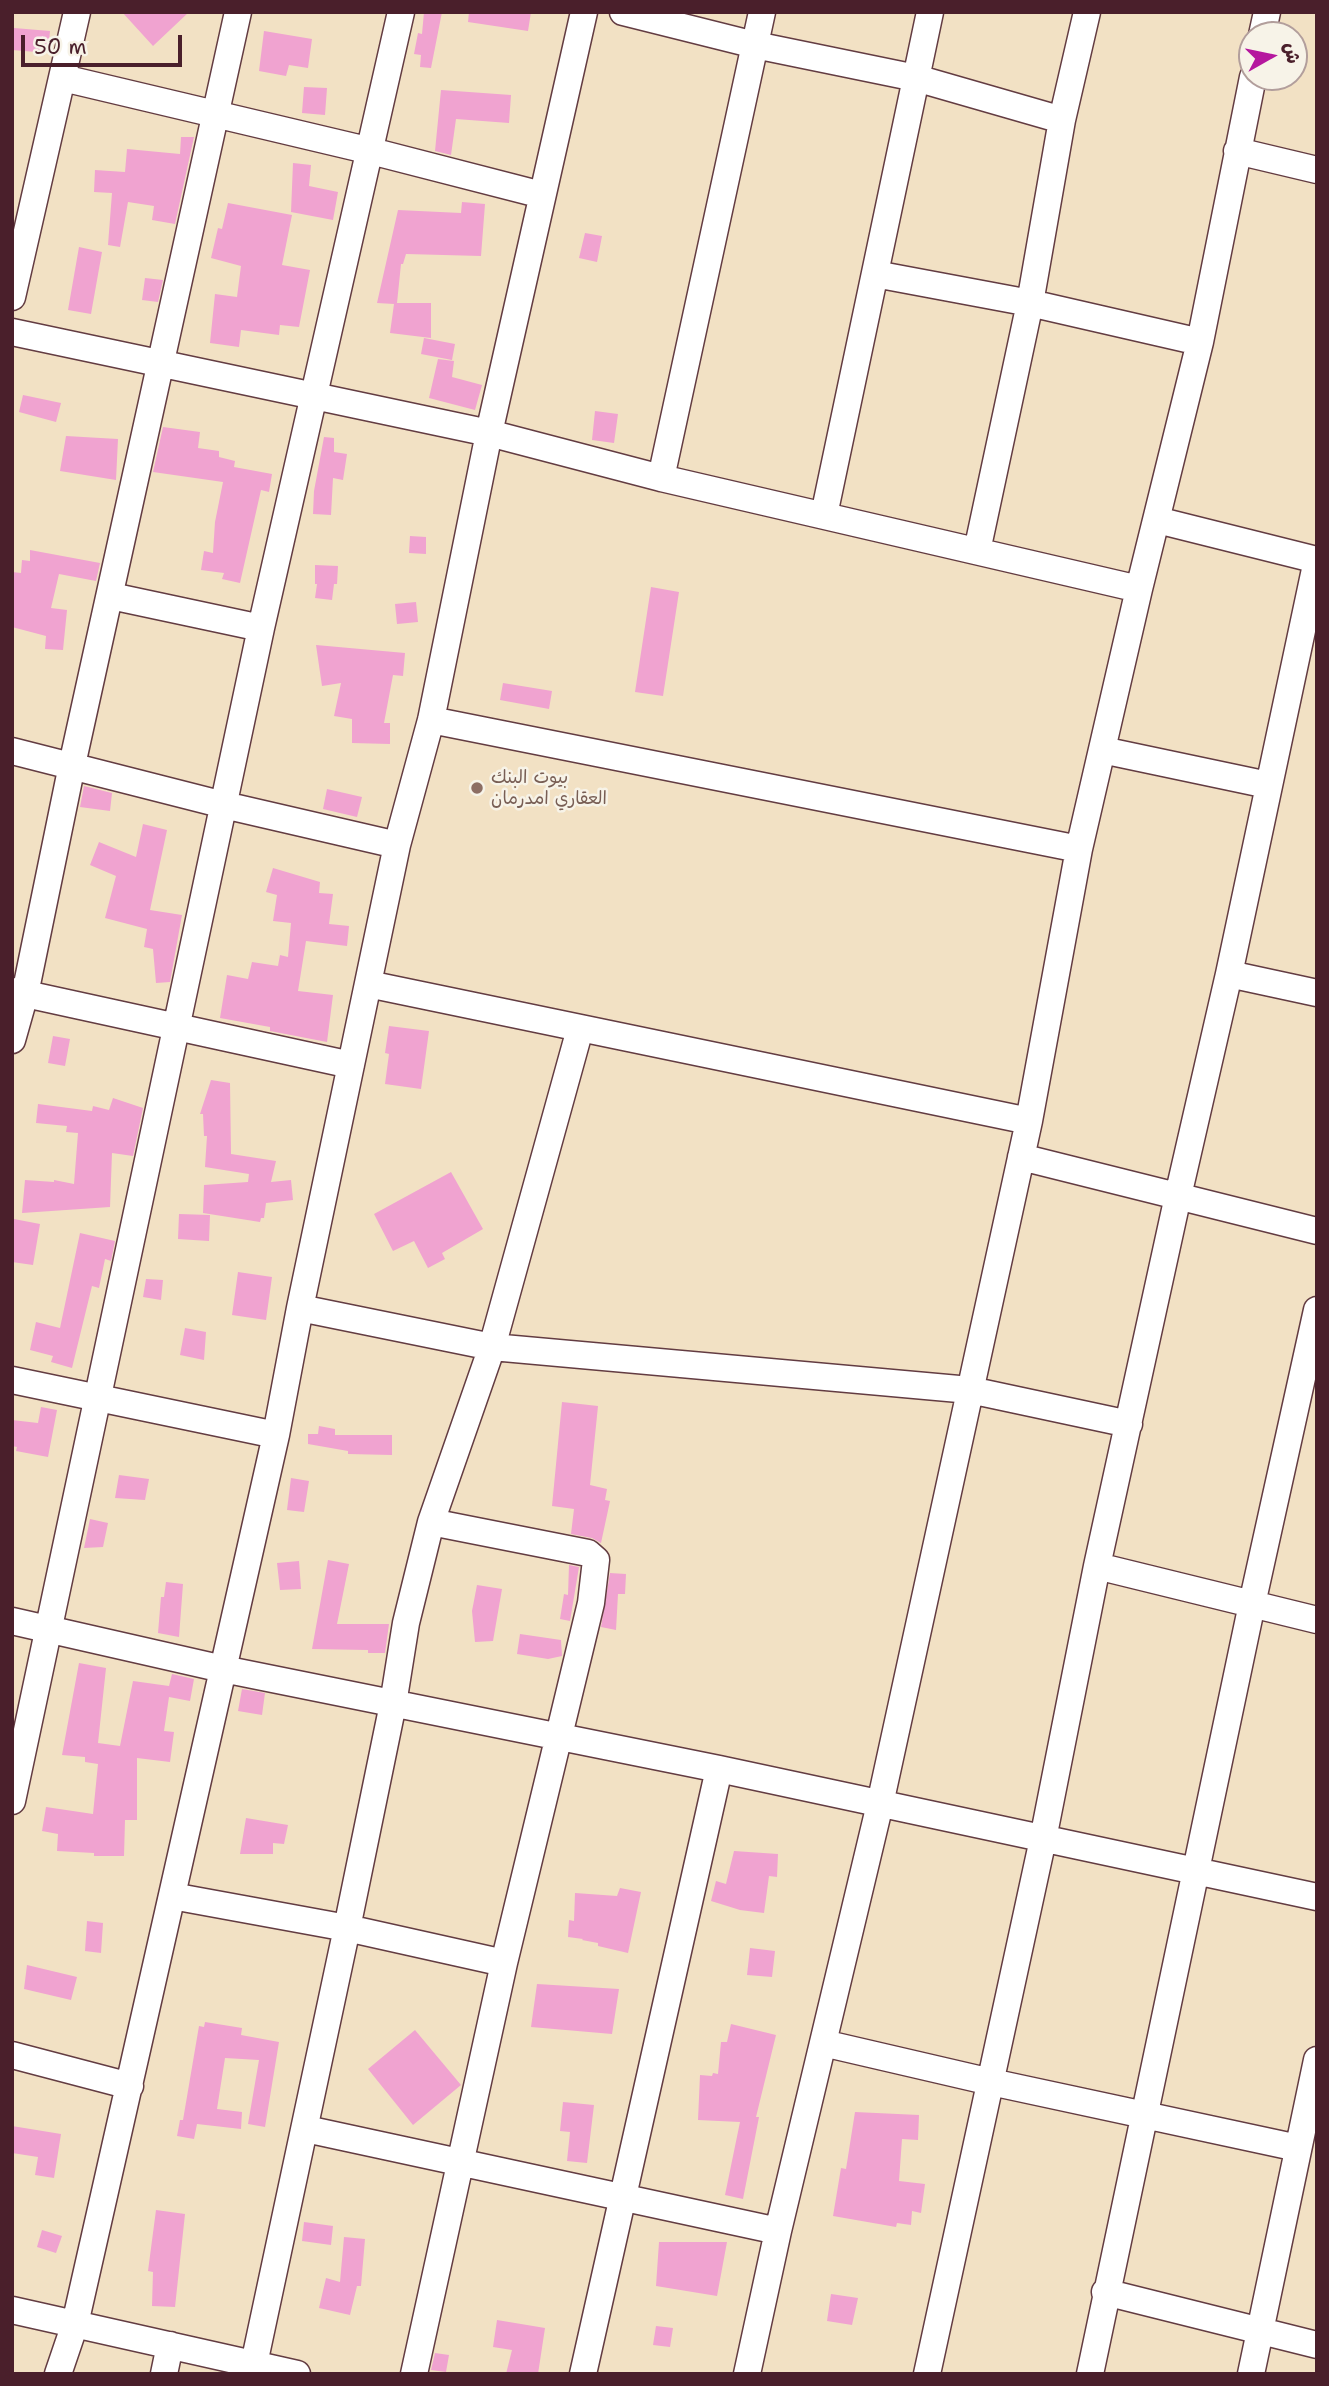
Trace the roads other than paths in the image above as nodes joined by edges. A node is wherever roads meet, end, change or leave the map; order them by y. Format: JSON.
{"nodes":[{"id":1,"x":77,"y":12,"type":"edge"},
{"id":2,"x":238,"y":12,"type":"edge"},
{"id":3,"x":401,"y":12,"type":"edge"},
{"id":4,"x":584,"y":12,"type":"edge"},
{"id":5,"x":623,"y":12,"type":"edge"},
{"id":6,"x":762,"y":12,"type":"edge"},
{"id":7,"x":930,"y":12,"type":"edge"},
{"id":8,"x":1087,"y":12,"type":"edge"},
{"id":9,"x":755,"y":45,"type":"junction"},
{"id":10,"x":63,"y":78,"type":"junction"},
{"id":11,"x":916,"y":78,"type":"junction"},
{"id":12,"x":1250,"y":91,"type":"edge"},
{"id":13,"x":216,"y":114,"type":"junction"},
{"id":14,"x":1062,"y":120,"type":"junction"},
{"id":15,"x":371,"y":151,"type":"junction"},
{"id":16,"x":1237,"y":151,"type":"junction"},
{"id":17,"x":1317,"y":170,"type":"edge"},
{"id":18,"x":542,"y":195,"type":"junction"},
{"id":19,"x":875,"y":274,"type":"junction"},
{"id":20,"x":12,"y":297,"type":"edge"},
{"id":21,"x":1030,"y":303,"type":"junction"},
{"id":22,"x":12,"y":332,"type":"edge"},
{"id":23,"x":1200,"y":342,"type":"junction"},
{"id":24,"x":161,"y":362,"type":"junction"},
{"id":25,"x":315,"y":397,"type":"junction"},
{"id":26,"x":489,"y":433,"type":"junction"},
{"id":27,"x":661,"y":478,"type":"junction"},
{"id":28,"x":824,"y":515,"type":"junction"},
{"id":29,"x":1157,"y":520,"type":"junction"},
{"id":30,"x":977,"y":551,"type":"junction"},
{"id":31,"x":1317,"y":560,"type":"edge"},
{"id":32,"x":1139,"y":589,"type":"junction"},
{"id":33,"x":111,"y":596,"type":"junction"},
{"id":34,"x":261,"y":628,"type":"junction"},
{"id":35,"x":430,"y":720,"type":"junction"},
{"id":36,"x":1102,"y":750,"type":"junction"},
{"id":37,"x":12,"y":751,"type":"edge"},
{"id":38,"x":72,"y":765,"type":"junction"},
{"id":39,"x":1268,"y":785,"type":"junction"},
{"id":40,"x":224,"y":805,"type":"junction"},
{"id":41,"x":397,"y":845,"type":"junction"},
{"id":42,"x":1079,"y":849,"type":"junction"},
{"id":43,"x":1229,"y":974,"type":"junction"},
{"id":44,"x":368,"y":984,"type":"junction"},
{"id":45,"x":18,"y":992,"type":"edge"},
{"id":46,"x":1317,"y":993,"type":"edge"},
{"id":47,"x":175,"y":1027,"type":"junction"},
{"id":48,"x":580,"y":1029,"type":"junction"},
{"id":49,"x":12,"y":1040,"type":"edge"},
{"id":50,"x":351,"y":1065,"type":"junction"},
{"id":51,"x":1029,"y":1121,"type":"junction"},
{"id":52,"x":1021,"y":1157,"type":"junction"},
{"id":53,"x":1178,"y":1196,"type":"junction"},
{"id":54,"x":1317,"y":1231,"type":"edge"},
{"id":55,"x":300,"y":1308,"type":"junction"},
{"id":56,"x":1317,"y":1310,"type":"edge"},
{"id":57,"x":492,"y":1347,"type":"junction"},
{"id":58,"x":12,"y":1380,"type":"edge"},
{"id":59,"x":970,"y":1390,"type":"junction"},
{"id":60,"x":100,"y":1396,"type":"junction"},
{"id":61,"x":1129,"y":1424,"type":"junction"},
{"id":62,"x":276,"y":1435,"type":"junction"},
{"id":63,"x":431,"y":1522,"type":"junction"},
{"id":64,"x":1097,"y":1566,"type":"junction"},
{"id":65,"x":1252,"y":1604,"type":"junction"},
{"id":66,"x":1317,"y":1620,"type":"edge"},
{"id":67,"x":12,"y":1621,"type":"edge"},
{"id":68,"x":48,"y":1629,"type":"junction"},
{"id":69,"x":223,"y":1669,"type":"junction"},
{"id":70,"x":393,"y":1704,"type":"junction"},
{"id":71,"x":557,"y":1737,"type":"junction"},
{"id":72,"x":719,"y":1769,"type":"junction"},
{"id":73,"x":12,"y":1801,"type":"edge"},
{"id":74,"x":880,"y":1804,"type":"junction"},
{"id":75,"x":1043,"y":1839,"type":"junction"},
{"id":76,"x":1195,"y":1871,"type":"junction"},
{"id":77,"x":172,"y":1896,"type":"junction"},
{"id":78,"x":1317,"y":1897,"type":"edge"},
{"id":79,"x":347,"y":1928,"type":"junction"},
{"id":80,"x":504,"y":1963,"type":"junction"},
{"id":81,"x":823,"y":2043,"type":"junction"},
{"id":82,"x":12,"y":2055,"type":"edge"},
{"id":83,"x":1317,"y":2060,"type":"edge"},
{"id":84,"x":991,"y":2082,"type":"junction"},
{"id":85,"x":130,"y":2086,"type":"junction"},
{"id":86,"x":1143,"y":2115,"type":"junction"},
{"id":87,"x":306,"y":2129,"type":"junction"},
{"id":88,"x":1298,"y":2148,"type":"junction"},
{"id":89,"x":462,"y":2161,"type":"junction"},
{"id":90,"x":623,"y":2197,"type":"junction"},
{"id":91,"x":778,"y":2231,"type":"junction"},
{"id":92,"x":1105,"y":2292,"type":"junction"},
{"id":93,"x":12,"y":2310,"type":"edge"},
{"id":94,"x":75,"y":2324,"type":"junction"},
{"id":95,"x":1259,"y":2332,"type":"junction"},
{"id":96,"x":170,"y":2345,"type":"junction"},
{"id":97,"x":1317,"y":2345,"type":"edge"},
{"id":98,"x":254,"y":2364,"type":"junction"},
{"id":99,"x":58,"y":2374,"type":"edge"},
{"id":100,"x":164,"y":2374,"type":"edge"},
{"id":101,"x":297,"y":2374,"type":"edge"},
{"id":102,"x":414,"y":2374,"type":"edge"},
{"id":103,"x":583,"y":2374,"type":"edge"},
{"id":104,"x":747,"y":2374,"type":"edge"},
{"id":105,"x":927,"y":2374,"type":"edge"},
{"id":106,"x":1090,"y":2374,"type":"edge"},
{"id":107,"x":1251,"y":2374,"type":"edge"}],
"edges":[{"from":1,"to":10,"type":"street"},
{"from":2,"to":13,"type":"street"},
{"from":3,"to":15,"type":"street"},
{"from":4,"to":18,"type":"street"},
{"from":5,"to":9,"type":"street"},
{"from":6,"to":9,"type":"street"},
{"from":7,"to":11,"type":"street"},
{"from":8,"to":14,"type":"street"},
{"from":9,"to":11,"type":"street"},
{"from":9,"to":27,"type":"street"},
{"from":10,"to":13,"type":"street"},
{"from":10,"to":20,"type":"street"},
{"from":11,"to":14,"type":"street"},
{"from":11,"to":19,"type":"street"},
{"from":12,"to":16,"type":"street"},
{"from":13,"to":15,"type":"street"},
{"from":13,"to":24,"type":"street"},
{"from":14,"to":21,"type":"street"},
{"from":15,"to":18,"type":"street"},
{"from":15,"to":25,"type":"street"},
{"from":16,"to":17,"type":"street"},
{"from":16,"to":23,"type":"street"},
{"from":18,"to":26,"type":"street"},
{"from":19,"to":21,"type":"street"},
{"from":19,"to":28,"type":"street"},
{"from":21,"to":23,"type":"street"},
{"from":21,"to":30,"type":"street"},
{"from":22,"to":24,"type":"street"},
{"from":23,"to":29,"type":"street"},
{"from":24,"to":25,"type":"street"},
{"from":24,"to":33,"type":"street"},
{"from":25,"to":26,"type":"street"},
{"from":25,"to":34,"type":"street"},
{"from":26,"to":27,"type":"street"},
{"from":26,"to":35,"type":"street"},
{"from":27,"to":28,"type":"street"},
{"from":28,"to":30,"type":"street"},
{"from":29,"to":31,"type":"street"},
{"from":29,"to":32,"type":"street"},
{"from":30,"to":32,"type":"street"},
{"from":31,"to":39,"type":"street"},
{"from":32,"to":36,"type":"street"},
{"from":33,"to":34,"type":"street"},
{"from":33,"to":38,"type":"street"},
{"from":34,"to":40,"type":"street"},
{"from":35,"to":41,"type":"street"},
{"from":35,"to":42,"type":"street"},
{"from":36,"to":39,"type":"street"},
{"from":36,"to":42,"type":"street"},
{"from":37,"to":38,"type":"street"},
{"from":38,"to":40,"type":"street"},
{"from":38,"to":45,"type":"street"},
{"from":39,"to":43,"type":"street"},
{"from":40,"to":41,"type":"street"},
{"from":40,"to":47,"type":"street"},
{"from":41,"to":44,"type":"street"},
{"from":42,"to":51,"type":"street"},
{"from":43,"to":46,"type":"street"},
{"from":43,"to":53,"type":"street"},
{"from":44,"to":48,"type":"street"},
{"from":44,"to":50,"type":"street"},
{"from":45,"to":47,"type":"street"},
{"from":45,"to":49,"type":"street"},
{"from":47,"to":50,"type":"street"},
{"from":47,"to":60,"type":"street"},
{"from":48,"to":51,"type":"street"},
{"from":48,"to":57,"type":"street"},
{"from":50,"to":55,"type":"street"},
{"from":51,"to":52,"type":"street"},
{"from":52,"to":53,"type":"street"},
{"from":52,"to":59,"type":"street"},
{"from":53,"to":54,"type":"street"},
{"from":53,"to":61,"type":"street"},
{"from":55,"to":57,"type":"street"},
{"from":55,"to":62,"type":"street"},
{"from":56,"to":65,"type":"street"},
{"from":57,"to":59,"type":"street"},
{"from":57,"to":63,"type":"street"},
{"from":58,"to":60,"type":"street"},
{"from":59,"to":61,"type":"street"},
{"from":59,"to":74,"type":"street"},
{"from":60,"to":62,"type":"street"},
{"from":60,"to":68,"type":"street"},
{"from":61,"to":64,"type":"street"},
{"from":62,"to":69,"type":"street"},
{"from":63,"to":70,"type":"street"},
{"from":63,"to":71,"type":"street"},
{"from":64,"to":65,"type":"street"},
{"from":64,"to":75,"type":"street"},
{"from":65,"to":66,"type":"street"},
{"from":65,"to":76,"type":"street"},
{"from":67,"to":68,"type":"street"},
{"from":68,"to":69,"type":"street"},
{"from":68,"to":73,"type":"street"},
{"from":69,"to":70,"type":"street"},
{"from":69,"to":77,"type":"street"},
{"from":70,"to":71,"type":"street"},
{"from":70,"to":79,"type":"street"},
{"from":71,"to":72,"type":"street"},
{"from":71,"to":80,"type":"street"},
{"from":72,"to":74,"type":"street"},
{"from":72,"to":90,"type":"street"},
{"from":74,"to":75,"type":"street"},
{"from":74,"to":81,"type":"street"},
{"from":75,"to":76,"type":"street"},
{"from":75,"to":84,"type":"street"},
{"from":76,"to":78,"type":"street"},
{"from":76,"to":86,"type":"street"},
{"from":77,"to":79,"type":"street"},
{"from":77,"to":85,"type":"street"},
{"from":79,"to":80,"type":"street"},
{"from":79,"to":87,"type":"street"},
{"from":80,"to":89,"type":"street"},
{"from":81,"to":84,"type":"street"},
{"from":81,"to":91,"type":"street"},
{"from":82,"to":85,"type":"street"},
{"from":83,"to":88,"type":"street"},
{"from":84,"to":86,"type":"street"},
{"from":84,"to":105,"type":"street"},
{"from":85,"to":94,"type":"street"},
{"from":86,"to":88,"type":"street"},
{"from":86,"to":92,"type":"street"},
{"from":87,"to":89,"type":"street"},
{"from":87,"to":98,"type":"street"},
{"from":88,"to":95,"type":"street"},
{"from":89,"to":90,"type":"street"},
{"from":89,"to":102,"type":"street"},
{"from":90,"to":91,"type":"street"},
{"from":90,"to":103,"type":"street"},
{"from":91,"to":104,"type":"street"},
{"from":92,"to":95,"type":"street"},
{"from":92,"to":106,"type":"street"},
{"from":93,"to":94,"type":"street"},
{"from":94,"to":96,"type":"street"},
{"from":94,"to":99,"type":"street"},
{"from":95,"to":97,"type":"street"},
{"from":95,"to":107,"type":"street"},
{"from":96,"to":98,"type":"street"},
{"from":96,"to":100,"type":"street"},
{"from":98,"to":101,"type":"street"}]}
